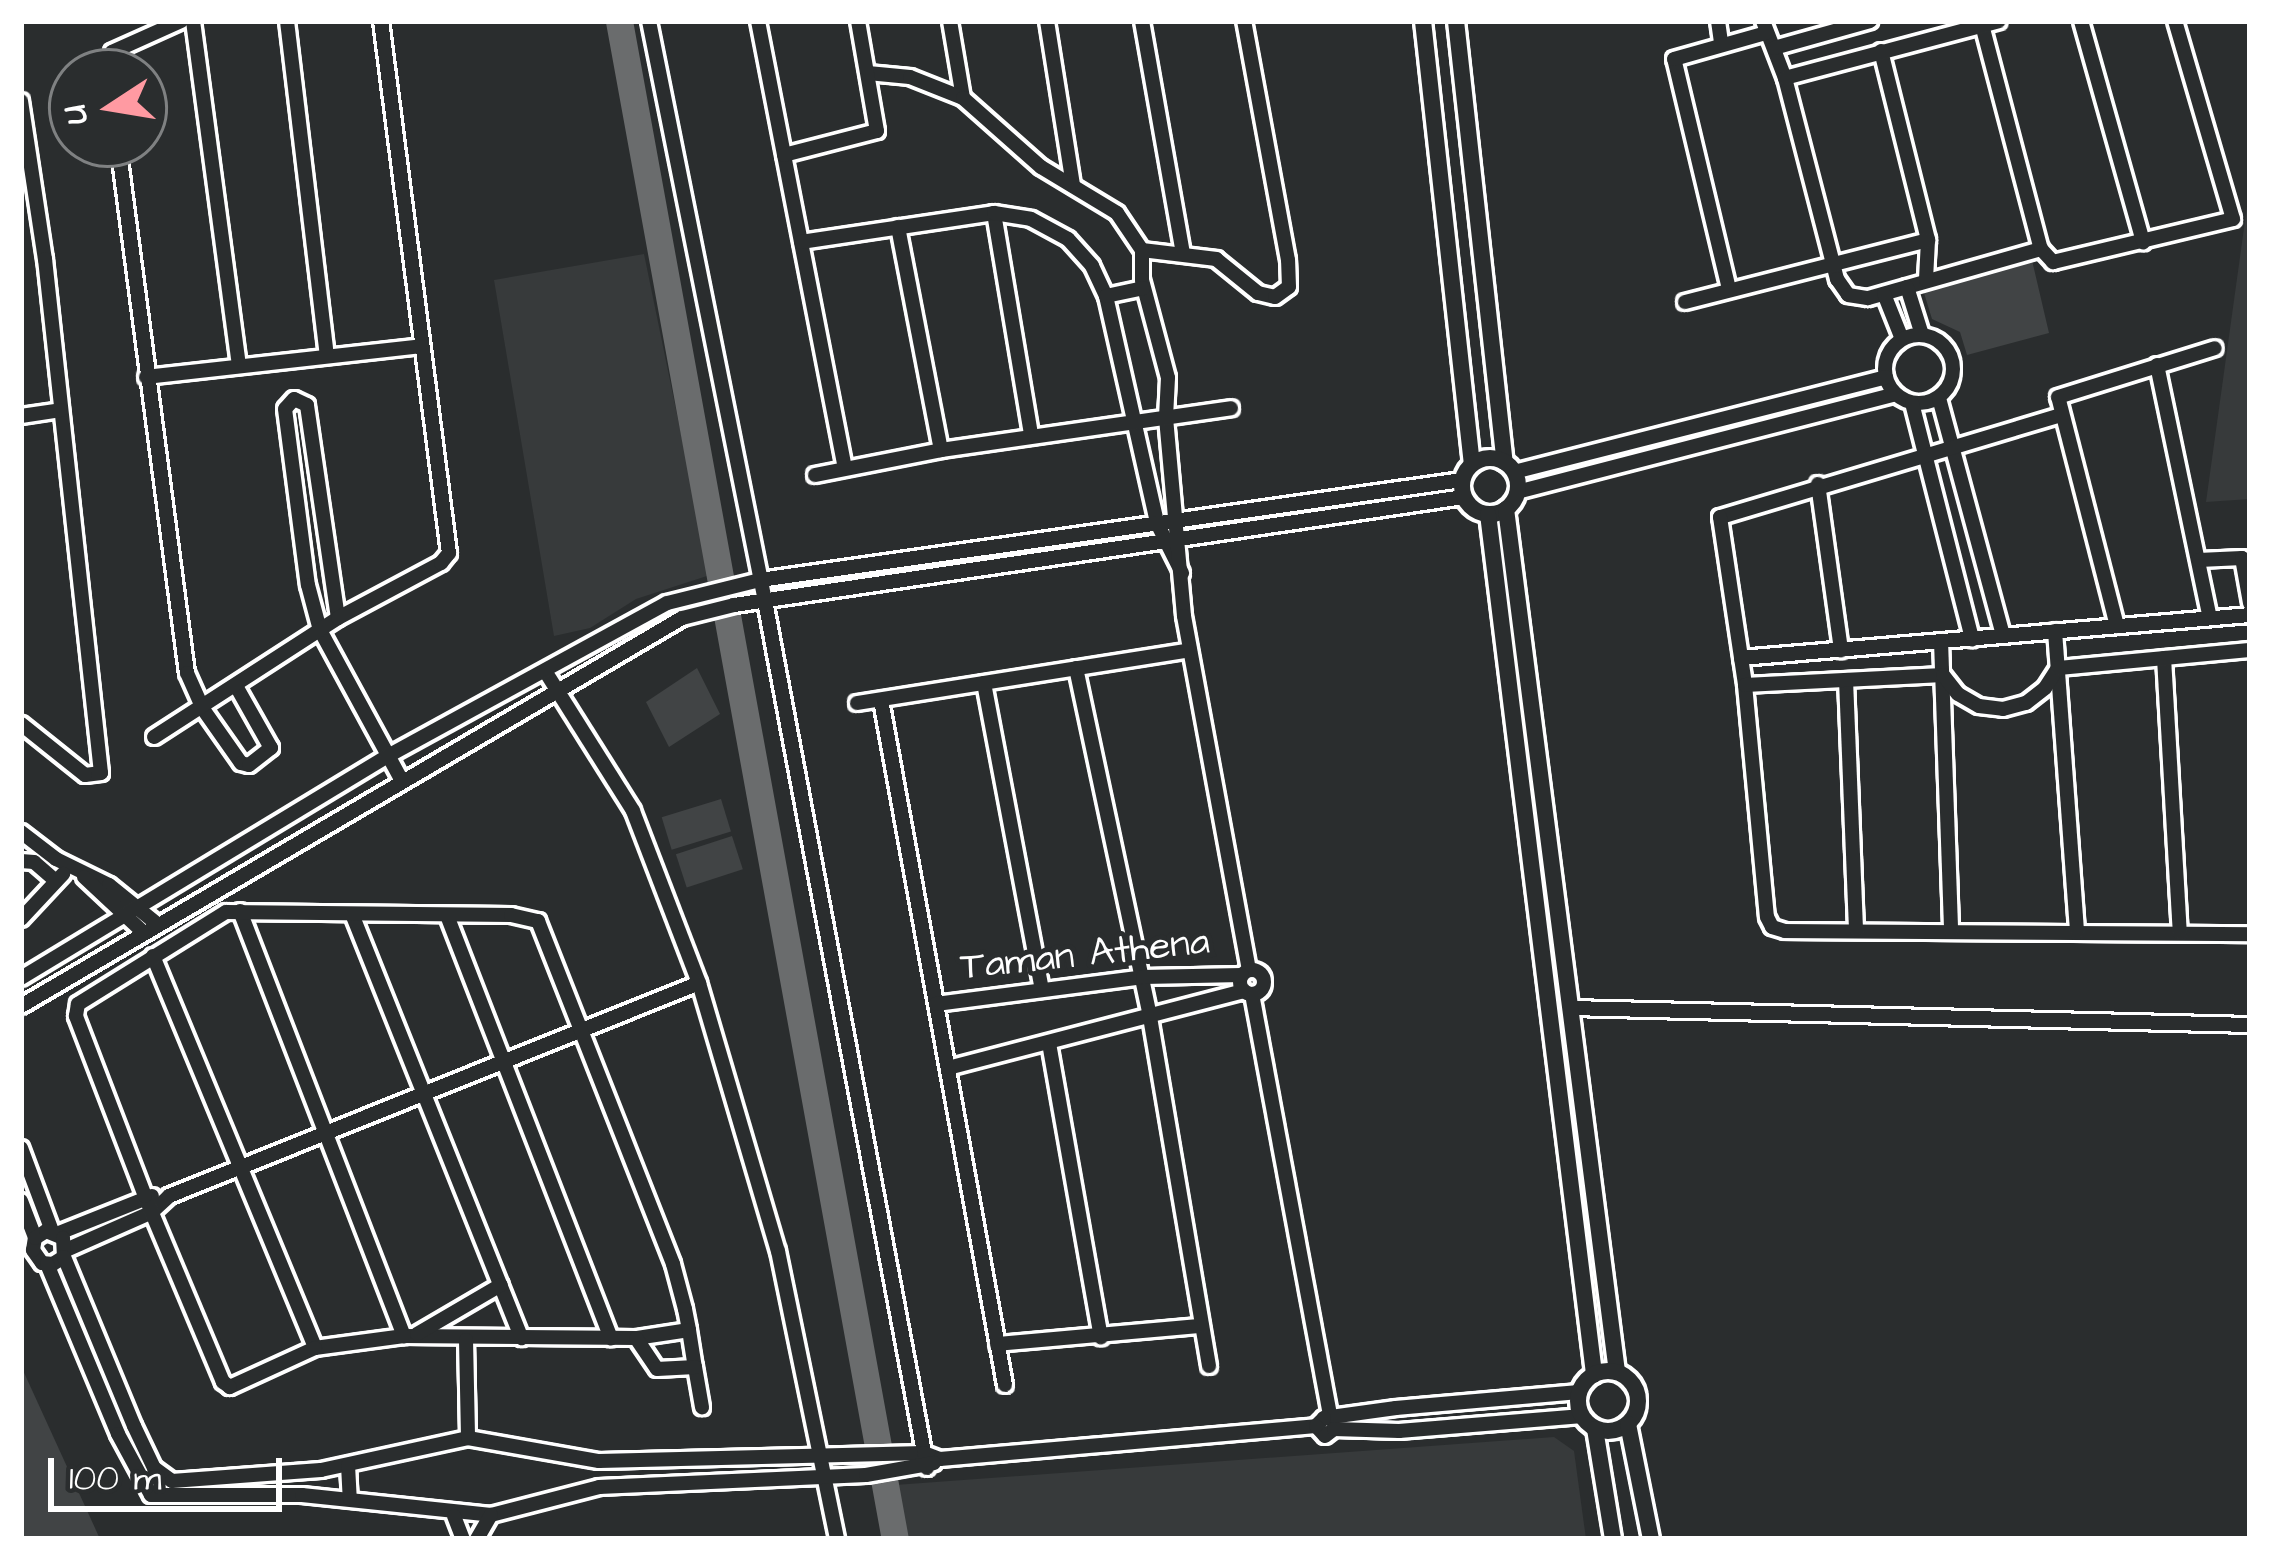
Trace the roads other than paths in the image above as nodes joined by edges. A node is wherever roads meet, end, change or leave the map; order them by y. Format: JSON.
{"nodes":[{"id":1,"x":181,"y":21,"type":"edge"},
{"id":2,"x":193,"y":21,"type":"edge"},
{"id":3,"x":286,"y":21,"type":"edge"},
{"id":4,"x":381,"y":21,"type":"edge"},
{"id":5,"x":649,"y":21,"type":"edge"},
{"id":6,"x":758,"y":21,"type":"edge"},
{"id":7,"x":858,"y":21,"type":"edge"},
{"id":8,"x":950,"y":21,"type":"edge"},
{"id":9,"x":1047,"y":21,"type":"edge"},
{"id":10,"x":1142,"y":21,"type":"edge"},
{"id":11,"x":1244,"y":21,"type":"edge"},
{"id":12,"x":1423,"y":21,"type":"edge"},
{"id":13,"x":1456,"y":21,"type":"edge"},
{"id":14,"x":1718,"y":21,"type":"edge"},
{"id":15,"x":1870,"y":21,"type":"edge"},
{"id":16,"x":1999,"y":21,"type":"edge"},
{"id":17,"x":2081,"y":21,"type":"edge"},
{"id":18,"x":2175,"y":21,"type":"edge"},
{"id":19,"x":1982,"y":23,"type":"edge"},
{"id":20,"x":1764,"y":27,"type":"edge"},
{"id":21,"x":1721,"y":43,"type":"junction"},
{"id":22,"x":121,"y":48,"type":"edge"},
{"id":23,"x":1774,"y":48,"type":"junction"},
{"id":24,"x":1881,"y":52,"type":"junction"},
{"id":25,"x":868,"y":73,"type":"junction"},
{"id":26,"x":1785,"y":78,"type":"junction"},
{"id":27,"x":963,"y":98,"type":"junction"},
{"id":28,"x":21,"y":101,"type":"edge"},
{"id":29,"x":784,"y":155,"type":"junction"},
{"id":30,"x":121,"y":168,"type":"edge"},
{"id":31,"x":1073,"y":186,"type":"junction"},
{"id":32,"x":994,"y":212,"type":"junction"},
{"id":33,"x":898,"y":227,"type":"junction"},
{"id":34,"x":1928,"y":240,"type":"junction"},
{"id":35,"x":801,"y":242,"type":"junction"},
{"id":36,"x":2143,"y":242,"type":"junction"},
{"id":37,"x":2041,"y":249,"type":"junction"},
{"id":38,"x":1142,"y":250,"type":"junction"},
{"id":39,"x":1183,"y":253,"type":"junction"},
{"id":40,"x":1833,"y":263,"type":"junction"},
{"id":41,"x":1926,"y":280,"type":"junction"},
{"id":42,"x":1907,"y":286,"type":"junction"},
{"id":43,"x":1143,"y":288,"type":"junction"},
{"id":44,"x":1729,"y":289,"type":"junction"},
{"id":45,"x":1884,"y":294,"type":"junction"},
{"id":46,"x":1106,"y":296,"type":"junction"},
{"id":47,"x":1685,"y":302,"type":"dead end"},
{"id":48,"x":1922,"y":335,"type":"junction"},
{"id":49,"x":1902,"y":339,"type":"junction"},
{"id":50,"x":421,"y":346,"type":"junction"},
{"id":51,"x":2215,"y":348,"type":"dead end"},
{"id":52,"x":327,"y":356,"type":"junction"},
{"id":53,"x":2157,"y":364,"type":"junction"},
{"id":54,"x":239,"y":366,"type":"junction"},
{"id":55,"x":146,"y":377,"type":"junction"},
{"id":56,"x":1886,"y":377,"type":"junction"},
{"id":57,"x":1895,"y":394,"type":"junction"},
{"id":58,"x":1939,"y":398,"type":"junction"},
{"id":59,"x":1912,"y":403,"type":"junction"},
{"id":60,"x":1231,"y":409,"type":"dead end"},
{"id":61,"x":61,"y":410,"type":"junction"},
{"id":62,"x":21,"y":416,"type":"edge"},
{"id":63,"x":2061,"y":416,"type":"junction"},
{"id":64,"x":1166,"y":418,"type":"junction"},
{"id":65,"x":1134,"y":420,"type":"junction"},
{"id":66,"x":312,"y":433,"type":"junction"},
{"id":67,"x":1031,"y":435,"type":"junction"},
{"id":68,"x":288,"y":436,"type":"junction"},
{"id":69,"x":1956,"y":448,"type":"junction"},
{"id":70,"x":940,"y":449,"type":"junction"},
{"id":71,"x":1926,"y":455,"type":"junction"},
{"id":72,"x":1510,"y":467,"type":"junction"},
{"id":73,"x":845,"y":468,"type":"junction"},
{"id":74,"x":815,"y":475,"type":"dead end"},
{"id":75,"x":1466,"y":480,"type":"junction"},
{"id":76,"x":1818,"y":484,"type":"junction"},
{"id":77,"x":1517,"y":492,"type":"junction"},
{"id":78,"x":1506,"y":509,"type":"junction"},
{"id":79,"x":1488,"y":514,"type":"junction"},
{"id":80,"x":1179,"y":520,"type":"junction"},
{"id":81,"x":1156,"y":523,"type":"junction"},
{"id":82,"x":1172,"y":540,"type":"junction"},
{"id":83,"x":2199,"y":560,"type":"junction"},
{"id":84,"x":332,"y":580,"type":"junction"},
{"id":85,"x":760,"y":580,"type":"junction"},
{"id":86,"x":308,"y":585,"type":"junction"},
{"id":87,"x":765,"y":601,"type":"junction"},
{"id":88,"x":2250,"y":603,"type":"edge"},
{"id":89,"x":649,"y":611,"type":"junction"},
{"id":90,"x":2250,"y":615,"type":"edge"},
{"id":91,"x":338,"y":618,"type":"junction"},
{"id":92,"x":2210,"y":618,"type":"junction"},
{"id":93,"x":2117,"y":626,"type":"junction"},
{"id":94,"x":320,"y":630,"type":"junction"},
{"id":95,"x":656,"y":632,"type":"junction"},
{"id":96,"x":2055,"y":632,"type":"junction"},
{"id":97,"x":2003,"y":636,"type":"junction"},
{"id":98,"x":1972,"y":639,"type":"junction"},
{"id":99,"x":1941,"y":641,"type":"junction"},
{"id":100,"x":1190,"y":650,"type":"junction"},
{"id":101,"x":1841,"y":650,"type":"junction"},
{"id":102,"x":2250,"y":650,"type":"edge"},
{"id":103,"x":1741,"y":658,"type":"junction"},
{"id":104,"x":2164,"y":658,"type":"junction"},
{"id":105,"x":1076,"y":668,"type":"junction"},
{"id":106,"x":2058,"y":668,"type":"junction"},
{"id":107,"x":545,"y":670,"type":"junction"},
{"id":108,"x":1942,"y":675,"type":"junction"},
{"id":109,"x":1846,"y":680,"type":"junction"},
{"id":110,"x":984,"y":683,"type":"junction"},
{"id":111,"x":1745,"y":685,"type":"junction"},
{"id":112,"x":236,"y":686,"type":"junction"},
{"id":113,"x":558,"y":692,"type":"junction"},
{"id":114,"x":881,"y":700,"type":"junction"},
{"id":115,"x":857,"y":704,"type":"dead end"},
{"id":116,"x":203,"y":709,"type":"junction"},
{"id":117,"x":21,"y":724,"type":"edge"},
{"id":118,"x":154,"y":737,"type":"dead end"},
{"id":119,"x":386,"y":757,"type":"junction"},
{"id":120,"x":401,"y":779,"type":"junction"},
{"id":121,"x":21,"y":832,"type":"edge"},
{"id":122,"x":21,"y":861,"type":"edge"},
{"id":123,"x":129,"y":910,"type":"junction"},
{"id":124,"x":240,"y":911,"type":"junction"},
{"id":125,"x":352,"y":914,"type":"junction"},
{"id":126,"x":448,"y":918,"type":"junction"},
{"id":127,"x":21,"y":919,"type":"edge"},
{"id":128,"x":156,"y":923,"type":"junction"},
{"id":129,"x":1856,"y":929,"type":"junction"},
{"id":130,"x":142,"y":931,"type":"junction"},
{"id":131,"x":1951,"y":931,"type":"junction"},
{"id":132,"x":2077,"y":932,"type":"junction"},
{"id":133,"x":2180,"y":933,"type":"junction"},
{"id":134,"x":2250,"y":934,"type":"edge"},
{"id":135,"x":153,"y":956,"type":"junction"},
{"id":136,"x":1143,"y":977,"type":"junction"},
{"id":137,"x":21,"y":978,"type":"edge"},
{"id":138,"x":1247,"y":982,"type":"junction"},
{"id":139,"x":699,"y":983,"type":"junction"},
{"id":140,"x":1042,"y":989,"type":"junction"},
{"id":141,"x":936,"y":1004,"type":"junction"},
{"id":142,"x":21,"y":1006,"type":"edge"},
{"id":143,"x":1570,"y":1007,"type":"junction"},
{"id":144,"x":1150,"y":1017,"type":"junction"},
{"id":145,"x":2250,"y":1024,"type":"edge"},
{"id":146,"x":581,"y":1030,"type":"junction"},
{"id":147,"x":1049,"y":1043,"type":"junction"},
{"id":148,"x":503,"y":1062,"type":"junction"},
{"id":149,"x":948,"y":1068,"type":"junction"},
{"id":150,"x":424,"y":1093,"type":"junction"},
{"id":151,"x":326,"y":1133,"type":"junction"},
{"id":152,"x":21,"y":1148,"type":"edge"},
{"id":153,"x":242,"y":1167,"type":"junction"},
{"id":154,"x":145,"y":1196,"type":"junction"},
{"id":155,"x":170,"y":1196,"type":"junction"},
{"id":156,"x":21,"y":1201,"type":"edge"},
{"id":157,"x":152,"y":1211,"type":"junction"},
{"id":158,"x":56,"y":1232,"type":"junction"},
{"id":159,"x":35,"y":1251,"type":"edge"},
{"id":160,"x":65,"y":1254,"type":"junction"},
{"id":161,"x":21,"y":1267,"type":"edge"},
{"id":162,"x":501,"y":1285,"type":"junction"},
{"id":163,"x":1200,"y":1326,"type":"junction"},
{"id":164,"x":689,"y":1330,"type":"junction"},
{"id":165,"x":410,"y":1336,"type":"junction"},
{"id":166,"x":1101,"y":1337,"type":"junction"},
{"id":167,"x":522,"y":1338,"type":"junction"},
{"id":168,"x":611,"y":1338,"type":"junction"},
{"id":169,"x":636,"y":1339,"type":"junction"},
{"id":170,"x":466,"y":1340,"type":"junction"},
{"id":171,"x":998,"y":1345,"type":"junction"},
{"id":172,"x":315,"y":1348,"type":"junction"},
{"id":173,"x":1209,"y":1366,"type":"dead end"},
{"id":174,"x":695,"y":1367,"type":"junction"},
{"id":175,"x":1617,"y":1372,"type":"junction"},
{"id":176,"x":1594,"y":1374,"type":"junction"},
{"id":177,"x":1005,"y":1385,"type":"dead end"},
{"id":178,"x":1579,"y":1392,"type":"junction"},
{"id":179,"x":702,"y":1407,"type":"dead end"},
{"id":180,"x":1588,"y":1422,"type":"junction"},
{"id":181,"x":1628,"y":1424,"type":"junction"},
{"id":182,"x":1327,"y":1425,"type":"junction"},
{"id":183,"x":134,"y":1426,"type":"junction"},
{"id":184,"x":118,"y":1434,"type":"junction"},
{"id":185,"x":468,"y":1438,"type":"junction"},
{"id":186,"x":824,"y":1457,"type":"junction"},
{"id":187,"x":729,"y":1460,"type":"junction"},
{"id":188,"x":930,"y":1460,"type":"junction"},
{"id":189,"x":598,"y":1461,"type":"junction"},
{"id":190,"x":348,"y":1465,"type":"junction"},
{"id":191,"x":826,"y":1476,"type":"junction"},
{"id":192,"x":730,"y":1478,"type":"junction"},
{"id":193,"x":599,"y":1486,"type":"junction"},
{"id":194,"x":350,"y":1499,"type":"junction"},
{"id":195,"x":491,"y":1515,"type":"junction"},
{"id":196,"x":454,"y":1516,"type":"junction"},
{"id":197,"x":463,"y":1539,"type":"edge"},
{"id":198,"x":477,"y":1539,"type":"edge"},
{"id":199,"x":837,"y":1539,"type":"edge"},
{"id":200,"x":1613,"y":1539,"type":"edge"},
{"id":201,"x":1651,"y":1539,"type":"edge"}],
"edges":[{"from":1,"to":22,"type":"street"},
{"from":2,"to":54,"type":"street"},
{"from":3,"to":52,"type":"street"},
{"from":4,"to":50,"type":"street"},
{"from":5,"to":85,"type":"street"},
{"from":6,"to":29,"type":"street"},
{"from":7,"to":25,"type":"street"},
{"from":8,"to":27,"type":"street"},
{"from":9,"to":31,"type":"street"},
{"from":10,"to":39,"type":"street"},
{"from":11,"to":39,"type":"street"},
{"from":12,"to":75,"type":"street"},
{"from":13,"to":72,"type":"street"},
{"from":14,"to":21,"type":"street"},
{"from":15,"to":23,"type":"street"},
{"from":16,"to":19,"type":"street"},
{"from":17,"to":36,"type":"street"},
{"from":18,"to":36,"type":"street"},
{"from":19,"to":24,"type":"street"},
{"from":19,"to":37,"type":"street"},
{"from":20,"to":21,"type":"street"},
{"from":20,"to":23,"type":"street"},
{"from":21,"to":44,"type":"street"},
{"from":23,"to":26,"type":"street"},
{"from":24,"to":26,"type":"street"},
{"from":24,"to":34,"type":"street"},
{"from":25,"to":27,"type":"street"},
{"from":25,"to":29,"type":"street"},
{"from":26,"to":40,"type":"street"},
{"from":27,"to":31,"type":"street"},
{"from":28,"to":61,"type":"street"},
{"from":29,"to":35,"type":"street"},
{"from":30,"to":55,"type":"street"},
{"from":31,"to":38,"type":"street"},
{"from":32,"to":33,"type":"street"},
{"from":32,"to":46,"type":"street"},
{"from":32,"to":67,"type":"street"},
{"from":33,"to":35,"type":"street"},
{"from":33,"to":70,"type":"street"},
{"from":34,"to":40,"type":"street"},
{"from":34,"to":41,"type":"street"},
{"from":35,"to":73,"type":"street"},
{"from":36,"to":37,"type":"street"},
{"from":37,"to":41,"type":"street"},
{"from":38,"to":39,"type":"street"},
{"from":38,"to":43,"type":"street"},
{"from":40,"to":44,"type":"street"},
{"from":40,"to":45,"type":"street"},
{"from":41,"to":42,"type":"street"},
{"from":42,"to":45,"type":"street"},
{"from":42,"to":48,"type":"street"},
{"from":43,"to":46,"type":"street"},
{"from":43,"to":64,"type":"street"},
{"from":44,"to":47,"type":"street"},
{"from":45,"to":49,"type":"street"},
{"from":46,"to":65,"type":"street"},
{"from":48,"to":49,"type":"street"},
{"from":48,"to":58,"type":"street"},
{"from":49,"to":56,"type":"street"},
{"from":50,"to":52,"type":"street"},
{"from":50,"to":91,"type":"street"},
{"from":51,"to":53,"type":"street"},
{"from":52,"to":54,"type":"street"},
{"from":53,"to":63,"type":"street"},
{"from":53,"to":83,"type":"street"},
{"from":54,"to":55,"type":"street"},
{"from":55,"to":116,"type":"street"},
{"from":56,"to":57,"type":"street"},
{"from":56,"to":72,"type":"street"},
{"from":57,"to":59,"type":"street"},
{"from":57,"to":77,"type":"street"},
{"from":58,"to":59,"type":"street"},
{"from":58,"to":69,"type":"street"},
{"from":59,"to":71,"type":"street"},
{"from":60,"to":64,"type":"street"},
{"from":61,"to":62,"type":"street"},
{"from":61,"to":117,"type":"street"},
{"from":63,"to":69,"type":"street"},
{"from":63,"to":93,"type":"street"},
{"from":64,"to":65,"type":"street"},
{"from":64,"to":80,"type":"street"},
{"from":65,"to":67,"type":"street"},
{"from":65,"to":81,"type":"street"},
{"from":66,"to":68,"type":"street"},
{"from":66,"to":68,"type":"street"},
{"from":66,"to":84,"type":"street"},
{"from":67,"to":70,"type":"street"},
{"from":68,"to":86,"type":"street"},
{"from":69,"to":71,"type":"street"},
{"from":69,"to":97,"type":"street"},
{"from":70,"to":73,"type":"street"},
{"from":71,"to":76,"type":"street"},
{"from":71,"to":98,"type":"street"},
{"from":72,"to":75,"type":"street"},
{"from":72,"to":77,"type":"street"},
{"from":73,"to":74,"type":"street"},
{"from":75,"to":79,"type":"street"},
{"from":75,"to":80,"type":"street"},
{"from":75,"to":82,"type":"street"},
{"from":76,"to":101,"type":"street"},
{"from":76,"to":103,"type":"street"},
{"from":77,"to":78,"type":"street"},
{"from":78,"to":79,"type":"street"},
{"from":78,"to":143,"type":"street"},
{"from":79,"to":176,"type":"street"},
{"from":80,"to":81,"type":"street"},
{"from":80,"to":82,"type":"street"},
{"from":81,"to":82,"type":"street"},
{"from":81,"to":85,"type":"street"},
{"from":82,"to":87,"type":"street"},
{"from":82,"to":100,"type":"street"},
{"from":83,"to":88,"type":"street"},
{"from":83,"to":92,"type":"street"},
{"from":84,"to":86,"type":"street"},
{"from":84,"to":91,"type":"street"},
{"from":85,"to":87,"type":"street"},
{"from":85,"to":89,"type":"street"},
{"from":86,"to":94,"type":"street"},
{"from":87,"to":95,"type":"street"},
{"from":87,"to":188,"type":"street"},
{"from":89,"to":95,"type":"street"},
{"from":89,"to":107,"type":"street"},
{"from":90,"to":92,"type":"street"},
{"from":91,"to":94,"type":"street"},
{"from":92,"to":93,"type":"street"},
{"from":93,"to":96,"type":"street"},
{"from":94,"to":112,"type":"street"},
{"from":94,"to":119,"type":"street"},
{"from":95,"to":113,"type":"street"},
{"from":96,"to":97,"type":"street"},
{"from":96,"to":106,"type":"street"},
{"from":97,"to":98,"type":"street"},
{"from":98,"to":99,"type":"street"},
{"from":99,"to":101,"type":"street"},
{"from":99,"to":108,"type":"street"},
{"from":100,"to":105,"type":"street"},
{"from":100,"to":138,"type":"street"},
{"from":101,"to":103,"type":"street"},
{"from":102,"to":104,"type":"street"},
{"from":103,"to":111,"type":"street"},
{"from":104,"to":106,"type":"street"},
{"from":104,"to":133,"type":"street"},
{"from":105,"to":110,"type":"street"},
{"from":105,"to":136,"type":"street"},
{"from":106,"to":108,"type":"street"},
{"from":106,"to":132,"type":"street"},
{"from":107,"to":113,"type":"street"},
{"from":107,"to":119,"type":"street"},
{"from":108,"to":109,"type":"street"},
{"from":108,"to":131,"type":"street"},
{"from":109,"to":111,"type":"street"},
{"from":109,"to":129,"type":"street"},
{"from":110,"to":114,"type":"street"},
{"from":110,"to":140,"type":"street"},
{"from":111,"to":129,"type":"street"},
{"from":112,"to":116,"type":"street"},
{"from":112,"to":116,"type":"street"},
{"from":113,"to":120,"type":"street"},
{"from":113,"to":139,"type":"street"},
{"from":114,"to":115,"type":"street"},
{"from":114,"to":141,"type":"street"},
{"from":116,"to":118,"type":"street"},
{"from":119,"to":120,"type":"street"},
{"from":119,"to":123,"type":"street"},
{"from":120,"to":128,"type":"street"},
{"from":121,"to":123,"type":"street"},
{"from":122,"to":127,"type":"street"},
{"from":123,"to":128,"type":"street"},
{"from":123,"to":130,"type":"street"},
{"from":123,"to":137,"type":"street"},
{"from":124,"to":125,"type":"street"},
{"from":124,"to":135,"type":"street"},
{"from":124,"to":151,"type":"street"},
{"from":125,"to":126,"type":"street"},
{"from":125,"to":150,"type":"street"},
{"from":126,"to":146,"type":"street"},
{"from":126,"to":148,"type":"street"},
{"from":128,"to":130,"type":"street"},
{"from":129,"to":131,"type":"street"},
{"from":130,"to":142,"type":"street"},
{"from":131,"to":132,"type":"street"},
{"from":132,"to":133,"type":"street"},
{"from":133,"to":134,"type":"street"},
{"from":135,"to":153,"type":"street"},
{"from":135,"to":154,"type":"street"},
{"from":136,"to":138,"type":"street","name":"Taman Athena"},
{"from":136,"to":140,"type":"street","name":"Taman Athena"},
{"from":136,"to":144,"type":"street"},
{"from":138,"to":144,"type":"street","name":"Taman Athena"},
{"from":138,"to":182,"type":"street"},
{"from":139,"to":146,"type":"street"},
{"from":139,"to":186,"type":"street"},
{"from":140,"to":141,"type":"street","name":"Taman Athena"},
{"from":141,"to":149,"type":"street"},
{"from":143,"to":145,"type":"street"},
{"from":143,"to":175,"type":"street"},
{"from":144,"to":147,"type":"street","name":"Taman Athena"},
{"from":144,"to":163,"type":"street"},
{"from":146,"to":148,"type":"street"},
{"from":146,"to":164,"type":"street"},
{"from":147,"to":149,"type":"street","name":"Taman Athena"},
{"from":147,"to":166,"type":"street"},
{"from":148,"to":150,"type":"street"},
{"from":148,"to":168,"type":"street"},
{"from":149,"to":171,"type":"street"},
{"from":150,"to":151,"type":"street"},
{"from":150,"to":162,"type":"street"},
{"from":151,"to":153,"type":"street"},
{"from":151,"to":165,"type":"street"},
{"from":152,"to":158,"type":"street"},
{"from":153,"to":155,"type":"street"},
{"from":153,"to":172,"type":"street"},
{"from":154,"to":155,"type":"street"},
{"from":154,"to":157,"type":"street"},
{"from":154,"to":158,"type":"street"},
{"from":155,"to":157,"type":"street"},
{"from":156,"to":159,"type":"street"},
{"from":157,"to":160,"type":"street"},
{"from":157,"to":172,"type":"street"},
{"from":158,"to":159,"type":"street"},
{"from":158,"to":160,"type":"street"},
{"from":159,"to":160,"type":"street"},
{"from":159,"to":161,"type":"street"},
{"from":159,"to":184,"type":"street"},
{"from":160,"to":183,"type":"street"},
{"from":162,"to":165,"type":"street"},
{"from":162,"to":167,"type":"street"},
{"from":163,"to":166,"type":"street"},
{"from":163,"to":173,"type":"street"},
{"from":164,"to":169,"type":"street"},
{"from":164,"to":174,"type":"street"},
{"from":165,"to":170,"type":"street"},
{"from":165,"to":172,"type":"street"},
{"from":166,"to":171,"type":"street"},
{"from":167,"to":168,"type":"street"},
{"from":167,"to":170,"type":"street"},
{"from":168,"to":169,"type":"street"},
{"from":169,"to":174,"type":"street"},
{"from":170,"to":185,"type":"street"},
{"from":171,"to":177,"type":"street"},
{"from":174,"to":179,"type":"street"},
{"from":175,"to":176,"type":"street"},
{"from":175,"to":181,"type":"street"},
{"from":176,"to":178,"type":"street"},
{"from":178,"to":180,"type":"street"},
{"from":178,"to":182,"type":"street"},
{"from":180,"to":181,"type":"street"},
{"from":180,"to":182,"type":"street"},
{"from":180,"to":200,"type":"street"},
{"from":181,"to":201,"type":"street"},
{"from":182,"to":188,"type":"street"},
{"from":183,"to":184,"type":"street"},
{"from":183,"to":190,"type":"street"},
{"from":184,"to":194,"type":"street"},
{"from":185,"to":189,"type":"street"},
{"from":185,"to":190,"type":"street"},
{"from":186,"to":187,"type":"street"},
{"from":186,"to":188,"type":"street"},
{"from":186,"to":191,"type":"street"},
{"from":187,"to":189,"type":"street"},
{"from":187,"to":192,"type":"street"},
{"from":188,"to":191,"type":"street"},
{"from":189,"to":193,"type":"street"},
{"from":190,"to":194,"type":"street"},
{"from":191,"to":192,"type":"street"},
{"from":191,"to":199,"type":"street"},
{"from":192,"to":193,"type":"street"},
{"from":193,"to":195,"type":"street"},
{"from":194,"to":196,"type":"street"},
{"from":195,"to":196,"type":"street"},
{"from":195,"to":198,"type":"street"},
{"from":196,"to":197,"type":"street"}]}
